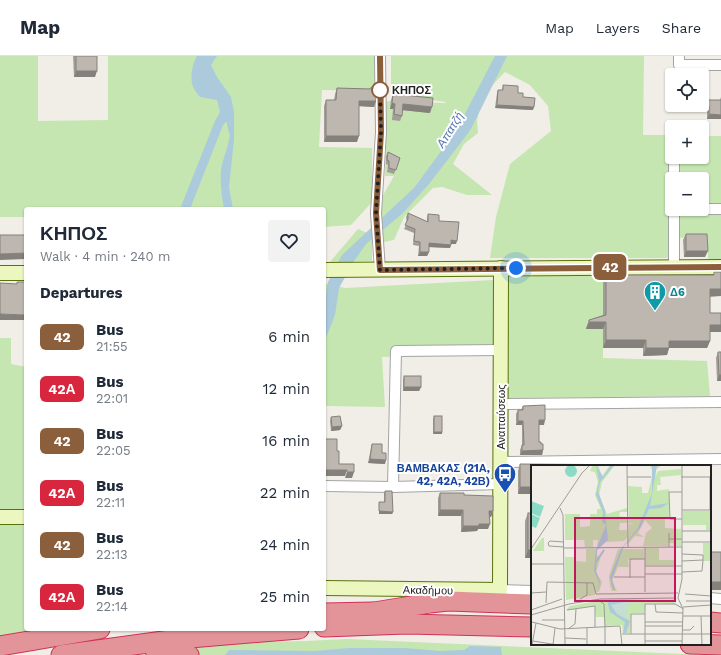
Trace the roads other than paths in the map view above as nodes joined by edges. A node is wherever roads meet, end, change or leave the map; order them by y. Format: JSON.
{"nodes":[{"id":1,"x":380,"y":56,"type":"edge"},
{"id":2,"x":679,"y":61,"type":"edge"},
{"id":3,"x":721,"y":65,"type":"edge"},
{"id":4,"x":674,"y":165,"type":"dead end"},
{"id":5,"x":674,"y":172,"type":"edge"},
{"id":6,"x":709,"y":209,"type":"edge"},
{"id":7,"x":721,"y":209,"type":"edge"},
{"id":8,"x":674,"y":216,"type":"edge"},
{"id":9,"x":674,"y":267,"type":"junction"},
{"id":10,"x":721,"y":267,"type":"edge"},
{"id":11,"x":501,"y":268,"type":"junction"},
{"id":12,"x":326,"y":270,"type":"edge"},
{"id":13,"x":380,"y":270,"type":"junction"},
{"id":14,"x":0,"y":273,"type":"edge"},
{"id":15,"x":24,"y":273,"type":"edge"},
{"id":16,"x":501,"y":350,"type":"junction"},
{"id":17,"x":721,"y":402,"type":"edge"},
{"id":18,"x":501,"y":404,"type":"junction"},
{"id":19,"x":721,"y":459,"type":"edge"},
{"id":20,"x":500,"y":462,"type":"junction"},
{"id":21,"x":500,"y":484,"type":"junction"},
{"id":22,"x":326,"y":486,"type":"edge"},
{"id":23,"x":393,"y":487,"type":"junction"},
{"id":24,"x":0,"y":517,"type":"edge"},
{"id":25,"x":24,"y":517,"type":"edge"},
{"id":26,"x":326,"y":588,"type":"edge"},
{"id":27,"x":500,"y":590,"type":"junction"},
{"id":28,"x":531,"y":591,"type":"edge"},
{"id":29,"x":711,"y":598,"type":"edge"},
{"id":30,"x":721,"y":599,"type":"edge"},
{"id":31,"x":531,"y":604,"type":"edge"},
{"id":32,"x":374,"y":612,"type":"junction"},
{"id":33,"x":326,"y":613,"type":"edge"},
{"id":34,"x":531,"y":615,"type":"edge"},
{"id":35,"x":711,"y":622,"type":"edge"},
{"id":36,"x":721,"y":623,"type":"edge"},
{"id":37,"x":356,"y":625,"type":"junction"},
{"id":38,"x":326,"y":627,"type":"edge"},
{"id":39,"x":531,"y":627,"type":"edge"},
{"id":40,"x":57,"y":631,"type":"edge"},
{"id":41,"x":89,"y":631,"type":"edge"},
{"id":42,"x":275,"y":631,"type":"edge"},
{"id":43,"x":711,"y":632,"type":"edge"},
{"id":44,"x":721,"y":633,"type":"edge"},
{"id":45,"x":531,"y":638,"type":"edge"},
{"id":46,"x":37,"y":640,"type":"junction"},
{"id":47,"x":711,"y":645,"type":"edge"},
{"id":48,"x":721,"y":645,"type":"edge"},
{"id":49,"x":0,"y":646,"type":"edge"},
{"id":50,"x":99,"y":649,"type":"junction"},
{"id":51,"x":61,"y":655,"type":"edge"},
{"id":52,"x":189,"y":655,"type":"edge"}],
"edges":[{"from":1,"to":13,"type":"street"},
{"from":2,"to":3,"type":"street"},
{"from":4,"to":5,"type":"street"},
{"from":6,"to":7,"type":"street"},
{"from":8,"to":9,"type":"street"},
{"from":9,"to":10,"type":"street"},
{"from":9,"to":11,"type":"street"},
{"from":11,"to":13,"type":"street"},
{"from":11,"to":16,"type":"street","name":"Αναπαύσεως"},
{"from":12,"to":13,"type":"street"},
{"from":14,"to":15,"type":"street"},
{"from":16,"to":18,"type":"street","name":"Αναπαύσεως"},
{"from":16,"to":23,"type":"street"},
{"from":17,"to":18,"type":"street"},
{"from":18,"to":20,"type":"street","name":"Αναπαύσεως"},
{"from":19,"to":20,"type":"street"},
{"from":20,"to":21,"type":"street","name":"Αναπαύσεως"},
{"from":21,"to":23,"type":"street"},
{"from":21,"to":27,"type":"street","name":"Αναπαύσεως"},
{"from":22,"to":23,"type":"street"},
{"from":24,"to":25,"type":"street"},
{"from":26,"to":27,"type":"street","name":"Ακαδήμου"},
{"from":27,"to":28,"type":"street","name":"Ακαδήμου"},
{"from":29,"to":30,"type":"street"},
{"from":31,"to":32,"type":"highway"},
{"from":32,"to":33,"type":"highway"},
{"from":32,"to":34,"type":"highway"},
{"from":35,"to":36,"type":"highway"},
{"from":37,"to":38,"type":"highway"},
{"from":37,"to":39,"type":"highway"},
{"from":37,"to":45,"type":"highway"},
{"from":40,"to":46,"type":"highway"},
{"from":41,"to":46,"type":"highway"},
{"from":42,"to":50,"type":"highway"},
{"from":43,"to":44,"type":"highway"},
{"from":46,"to":49,"type":"highway"},
{"from":47,"to":48,"type":"highway"},
{"from":50,"to":51,"type":"highway"},
{"from":50,"to":52,"type":"highway"}]}
